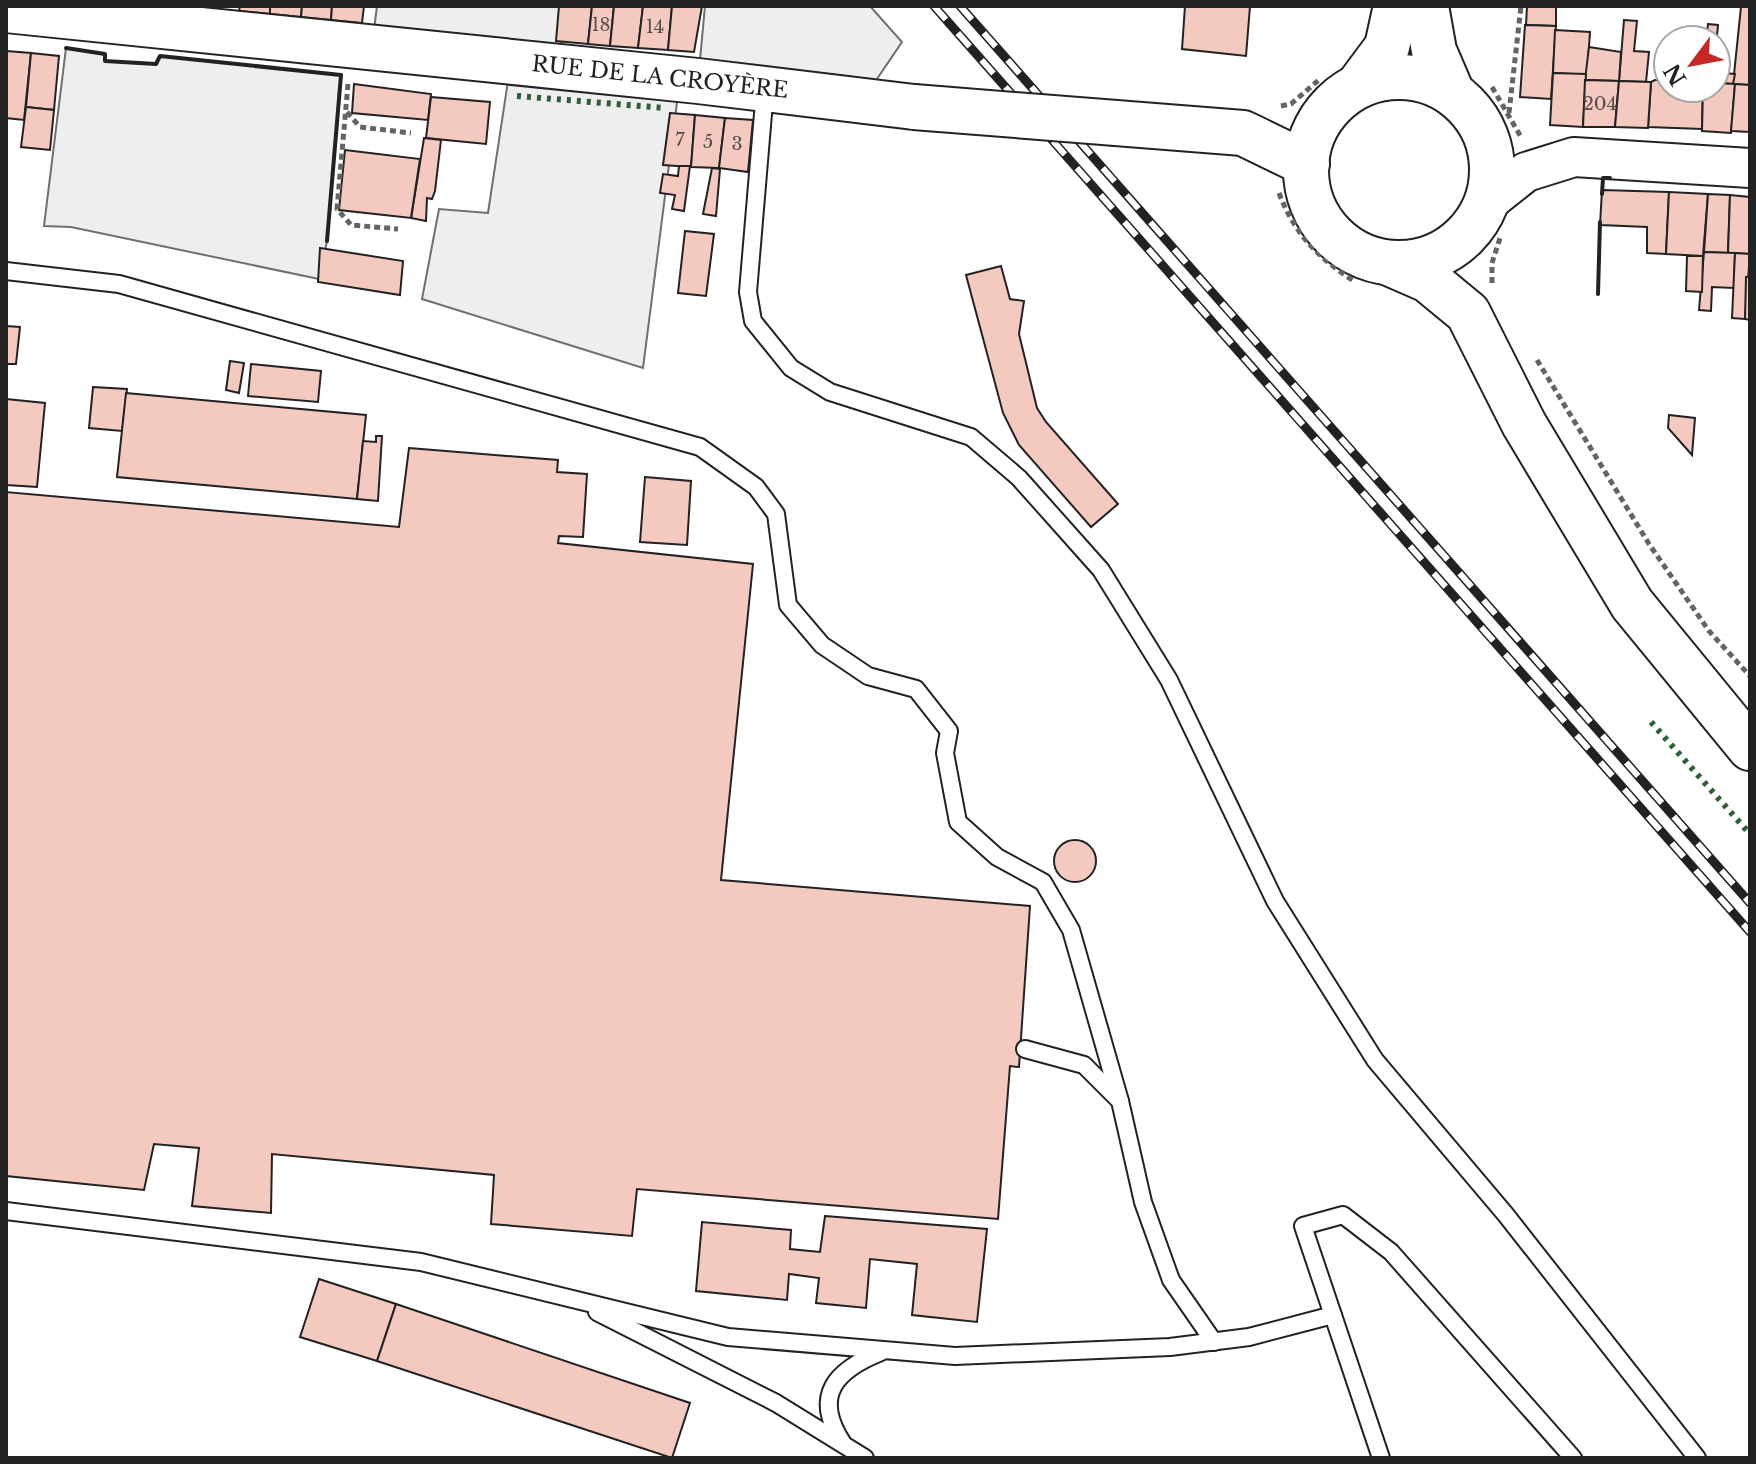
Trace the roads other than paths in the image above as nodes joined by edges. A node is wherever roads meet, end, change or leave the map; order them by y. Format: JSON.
{"nodes":[{"id":1,"x":1396,"y":6,"type":"edge"},
{"id":2,"x":1426,"y":6,"type":"edge"},
{"id":3,"x":6,"y":10,"type":"edge"},
{"id":4,"x":1358,"y":86,"type":"junction"},
{"id":5,"x":766,"y":88,"type":"junction"},
{"id":6,"x":1452,"y":93,"type":"junction"},
{"id":7,"x":1750,"y":168,"type":"edge"},
{"id":8,"x":1291,"y":172,"type":"junction"},
{"id":9,"x":1480,"y":216,"type":"junction"},
{"id":10,"x":6,"y":271,"type":"edge"},
{"id":11,"x":1376,"y":275,"type":"junction"},
{"id":12,"x":1468,"y":313,"type":"junction"},
{"id":13,"x":1750,"y":748,"type":"edge"},
{"id":14,"x":1025,"y":1049,"type":"dead end"},
{"id":15,"x":1120,"y":1101,"type":"junction"},
{"id":16,"x":6,"y":1211,"type":"edge"},
{"id":17,"x":571,"y":1299,"type":"junction"},
{"id":18,"x":1333,"y":1315,"type":"junction"},
{"id":19,"x":1214,"y":1342,"type":"junction"},
{"id":20,"x":886,"y":1350,"type":"junction"},
{"id":21,"x":844,"y":1445,"type":"junction"},
{"id":22,"x":865,"y":1458,"type":"edge"},
{"id":23,"x":1381,"y":1458,"type":"edge"},
{"id":24,"x":1573,"y":1458,"type":"edge"},
{"id":25,"x":1697,"y":1458,"type":"edge"}],
"edges":[{"from":1,"to":4,"type":"main road"},
{"from":2,"to":6,"type":"main road"},
{"from":3,"to":5,"type":"main road","name":"RUE DE LA CROYÈRE"},
{"from":4,"to":6,"type":"main road"},
{"from":4,"to":8,"type":"main road"},
{"from":5,"to":8,"type":"main road","name":"RUE DE LA CROYÈRE","bridge":true},
{"from":5,"to":25,"type":"lane"},
{"from":6,"to":9,"type":"main road"},
{"from":7,"to":9,"type":"street"},
{"from":8,"to":11,"type":"main road"},
{"from":9,"to":11,"type":"main road"},
{"from":9,"to":12,"type":"main road"},
{"from":10,"to":15,"type":"lane"},
{"from":11,"to":12,"type":"main road"},
{"from":12,"to":13,"type":"main road"},
{"from":14,"to":15,"type":"lane"},
{"from":15,"to":19,"type":"lane"},
{"from":16,"to":17,"type":"lane"},
{"from":17,"to":20,"type":"lane"},
{"from":17,"to":21,"type":"lane"},
{"from":18,"to":19,"type":"lane"},
{"from":18,"to":23,"type":"lane"},
{"from":18,"to":24,"type":"lane"},
{"from":19,"to":20,"type":"lane"},
{"from":20,"to":21,"type":"lane"},
{"from":21,"to":22,"type":"lane"}]}
